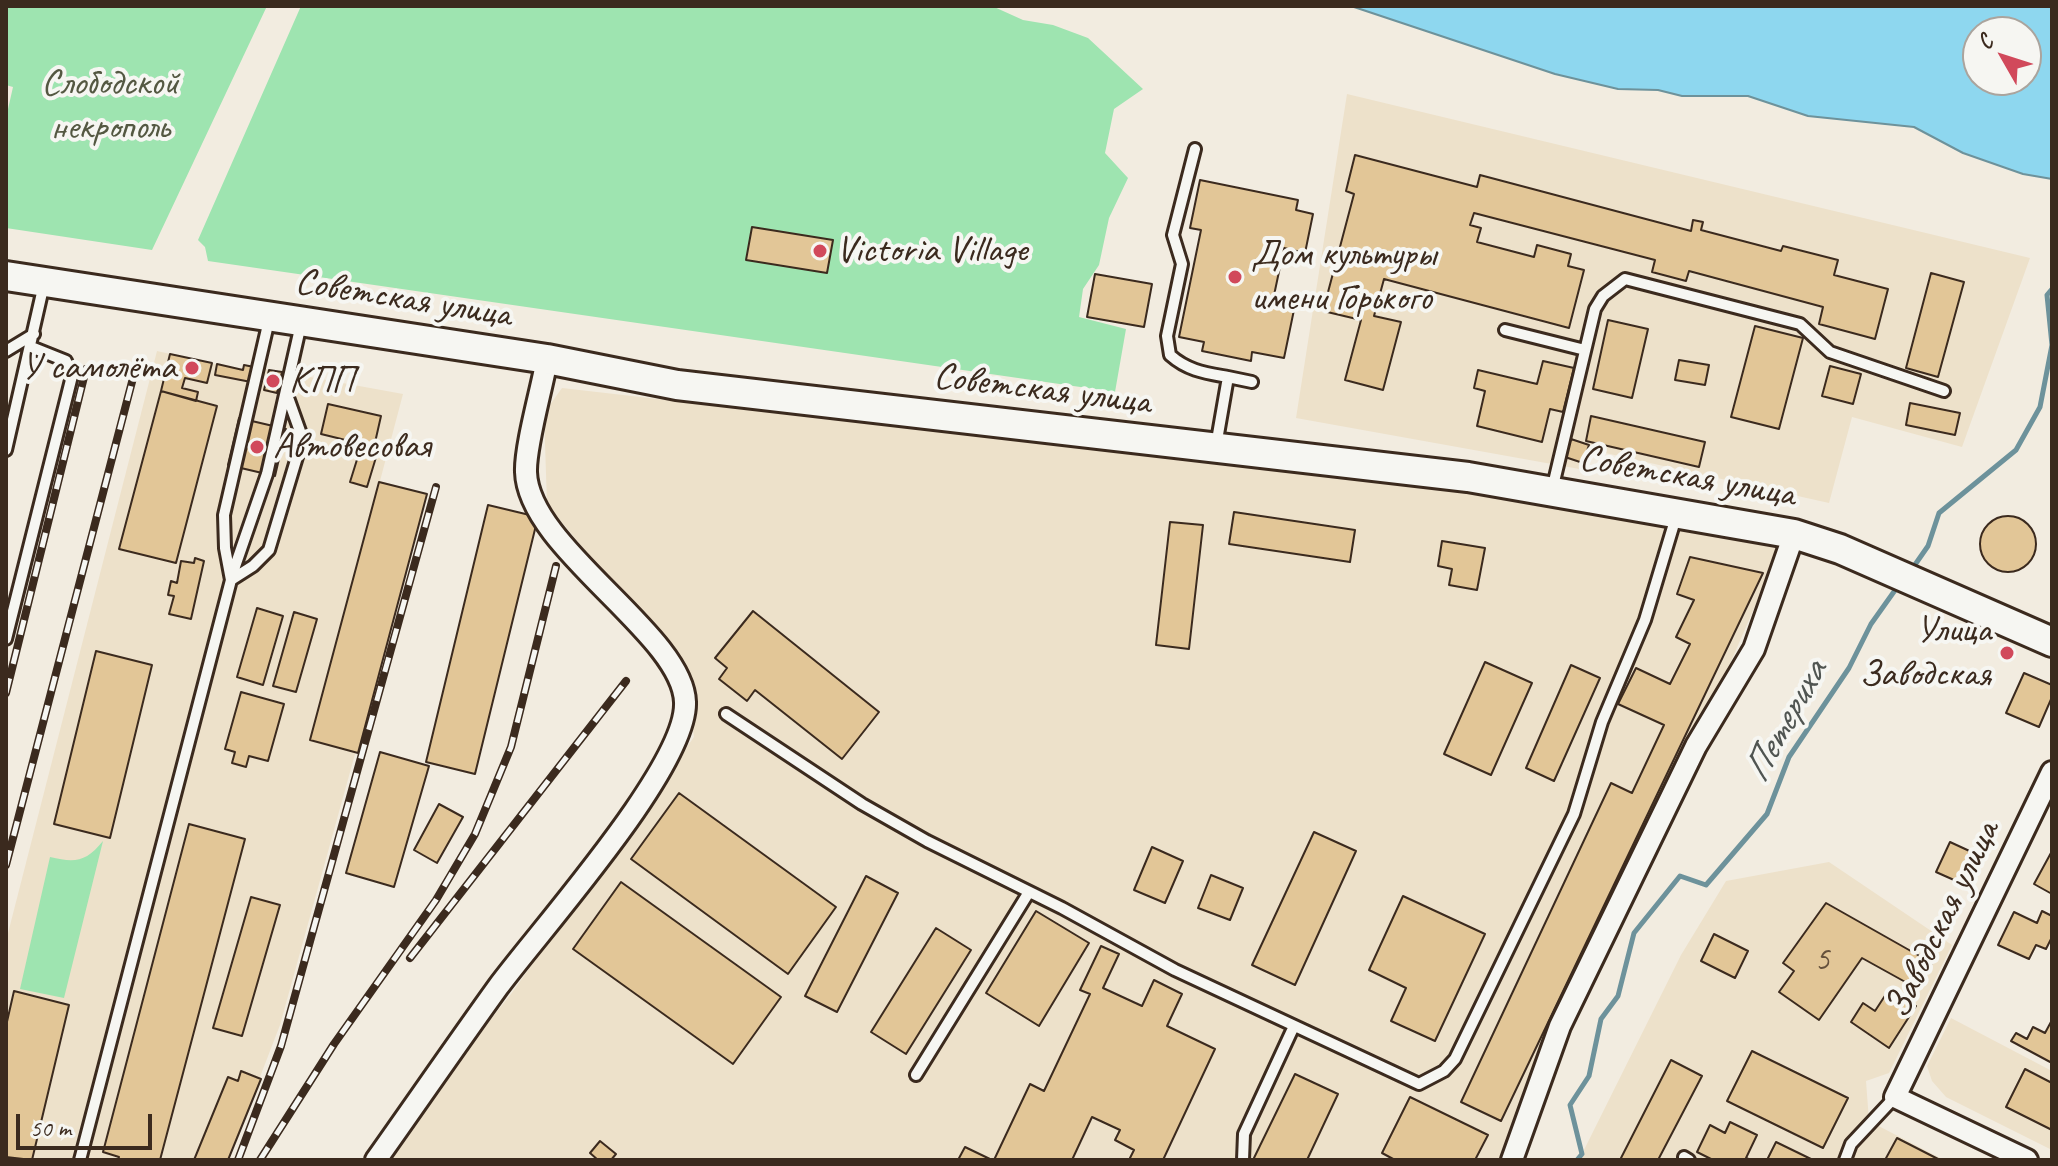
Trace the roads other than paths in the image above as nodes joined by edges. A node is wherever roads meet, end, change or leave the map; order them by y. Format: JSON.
{"nodes":[{"id":1,"x":1195,"y":149,"type":"dead end"},
{"id":2,"x":6,"y":276,"type":"edge"},
{"id":3,"x":44,"y":282,"type":"junction"},
{"id":4,"x":270,"y":317,"type":"junction"},
{"id":5,"x":301,"y":322,"type":"junction"},
{"id":6,"x":1505,"y":330,"type":"dead end"},
{"id":7,"x":34,"y":334,"type":"junction"},
{"id":8,"x":31,"y":347,"type":"junction"},
{"id":9,"x":1585,"y":350,"type":"junction"},
{"id":10,"x":6,"y":351,"type":"edge"},
{"id":11,"x":547,"y":359,"type":"junction"},
{"id":12,"x":1228,"y":377,"type":"junction"},
{"id":13,"x":1252,"y":382,"type":"dead end"},
{"id":14,"x":1944,"y":391,"type":"dead end"},
{"id":15,"x":286,"y":392,"type":"junction"},
{"id":16,"x":1215,"y":448,"type":"junction"},
{"id":17,"x":6,"y":450,"type":"edge"},
{"id":18,"x":1552,"y":492,"type":"junction"},
{"id":19,"x":1677,"y":513,"type":"junction"},
{"id":20,"x":1794,"y":534,"type":"junction"},
{"id":21,"x":231,"y":580,"type":"junction"},
{"id":22,"x":6,"y":639,"type":"edge"},
{"id":23,"x":2051,"y":640,"type":"edge"},
{"id":24,"x":726,"y":714,"type":"dead end"},
{"id":25,"x":2052,"y":772,"type":"edge"},
{"id":26,"x":1029,"y":892,"type":"junction"},
{"id":27,"x":1294,"y":1026,"type":"junction"},
{"id":28,"x":916,"y":1075,"type":"dead end"},
{"id":29,"x":1895,"y":1097,"type":"junction"},
{"id":30,"x":80,"y":1160,"type":"edge"},
{"id":31,"x":376,"y":1160,"type":"edge"},
{"id":32,"x":1243,"y":1160,"type":"edge"},
{"id":33,"x":1512,"y":1160,"type":"edge"},
{"id":34,"x":1845,"y":1160,"type":"edge"},
{"id":35,"x":2027,"y":1160,"type":"edge"}],
"edges":[{"from":1,"to":12,"type":"lane"},
{"from":2,"to":3,"type":"main road","name":"Советская улица"},
{"from":3,"to":4,"type":"main road","name":"Советская улица"},
{"from":3,"to":7,"type":"lane"},
{"from":4,"to":5,"type":"main road","name":"Советская улица"},
{"from":4,"to":21,"type":"lane"},
{"from":5,"to":11,"type":"main road","name":"Советская улица"},
{"from":5,"to":15,"type":"lane"},
{"from":6,"to":9,"type":"lane"},
{"from":7,"to":8,"type":"lane"},
{"from":7,"to":10,"type":"lane"},
{"from":8,"to":17,"type":"lane"},
{"from":8,"to":22,"type":"lane"},
{"from":9,"to":14,"type":"lane"},
{"from":9,"to":18,"type":"lane"},
{"from":11,"to":16,"type":"main road","name":"Советская улица"},
{"from":11,"to":31,"type":"street"},
{"from":12,"to":13,"type":"lane"},
{"from":12,"to":16,"type":"lane"},
{"from":15,"to":21,"type":"lane"},
{"from":15,"to":21,"type":"lane"},
{"from":16,"to":18,"type":"main road","name":"Советская улица"},
{"from":18,"to":19,"type":"main road","name":"Советская улица"},
{"from":19,"to":20,"type":"main road","name":"Советская улица"},
{"from":19,"to":27,"type":"lane"},
{"from":20,"to":23,"type":"main road","name":"Советская улица"},
{"from":20,"to":33,"type":"street"},
{"from":21,"to":30,"type":"lane"},
{"from":24,"to":26,"type":"lane"},
{"from":25,"to":29,"type":"street","name":"Заводская улица"},
{"from":26,"to":27,"type":"lane"},
{"from":26,"to":28,"type":"lane"},
{"from":27,"to":32,"type":"lane"},
{"from":29,"to":34,"type":"lane"},
{"from":29,"to":35,"type":"street"}]}
